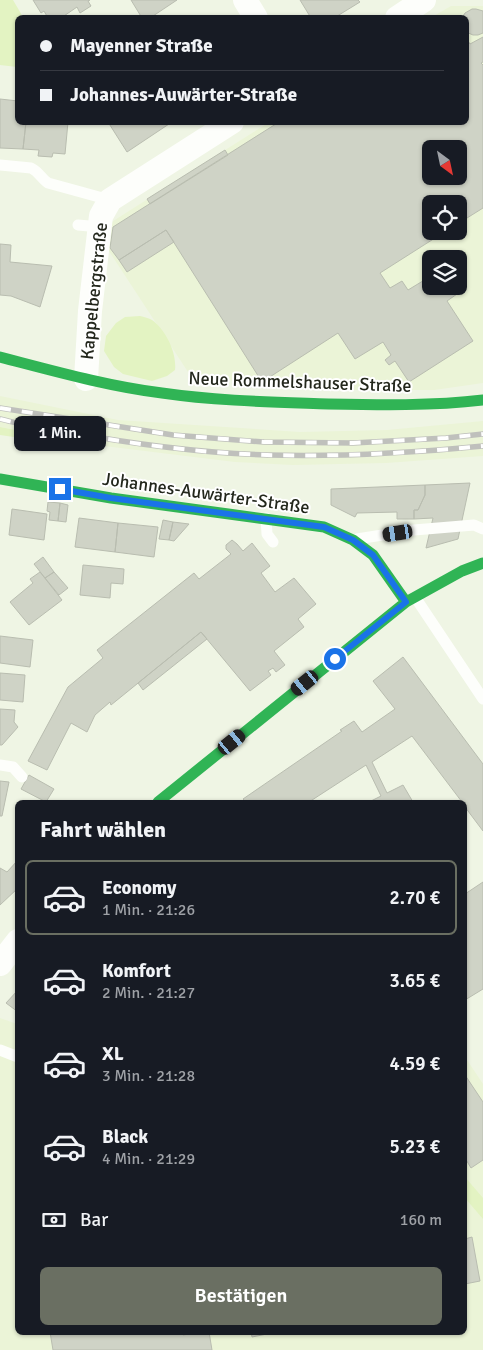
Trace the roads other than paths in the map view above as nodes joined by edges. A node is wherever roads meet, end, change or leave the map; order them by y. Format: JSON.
{"nodes":[{"id":1,"x":245,"y":0,"type":"edge"},
{"id":2,"x":424,"y":0,"type":"edge"},
{"id":3,"x":254,"y":15,"type":"edge"},
{"id":4,"x":401,"y":15,"type":"edge"},
{"id":5,"x":227,"y":125,"type":"edge"},
{"id":6,"x":0,"y":165,"type":"edge"},
{"id":7,"x":110,"y":200,"type":"junction"},
{"id":8,"x":0,"y":357,"type":"edge"},
{"id":9,"x":86,"y":379,"type":"junction"},
{"id":10,"x":483,"y":400,"type":"edge"},
{"id":11,"x":0,"y":479,"type":"edge"},
{"id":12,"x":266,"y":518,"type":"junction"},
{"id":13,"x":483,"y":529,"type":"edge"},
{"id":14,"x":353,"y":540,"type":"junction"},
{"id":15,"x":273,"y":542,"type":"dead end"},
{"id":16,"x":483,"y":563,"type":"edge"},
{"id":17,"x":411,"y":600,"type":"junction"},
{"id":18,"x":483,"y":699,"type":"edge"},
{"id":19,"x":0,"y":765,"type":"edge"},
{"id":20,"x":22,"y":777,"type":"dead end"},
{"id":21,"x":161,"y":800,"type":"edge"},
{"id":22,"x":15,"y":945,"type":"edge"},
{"id":23,"x":0,"y":964,"type":"edge"},
{"id":24,"x":1,"y":1054,"type":"edge"},
{"id":25,"x":15,"y":1056,"type":"edge"}],
"edges":[{"from":1,"to":3,"type":"street"},
{"from":2,"to":4,"type":"street"},
{"from":5,"to":7,"type":"street","name":"Kappelbergstraße"},
{"from":6,"to":7,"type":"lane"},
{"from":7,"to":9,"type":"street","name":"Kappelbergstraße"},
{"from":8,"to":9,"type":"street","name":"Neue Rommelshauser Straße"},
{"from":9,"to":10,"type":"street","name":"Neue Rommelshauser Straße"},
{"from":11,"to":12,"type":"street","name":"Johannes-Auwärter-Straße"},
{"from":12,"to":14,"type":"street","name":"Johannes-Auwärter-Straße"},
{"from":12,"to":15,"type":"lane"},
{"from":13,"to":14,"type":"lane"},
{"from":14,"to":17,"type":"street","name":"Johannes-Auwärter-Straße"},
{"from":16,"to":17,"type":"street"},
{"from":17,"to":18,"type":"lane"},
{"from":17,"to":21,"type":"street"},
{"from":19,"to":20,"type":"lane"},
{"from":22,"to":23,"type":"street"},
{"from":24,"to":25,"type":"lane"}]}
